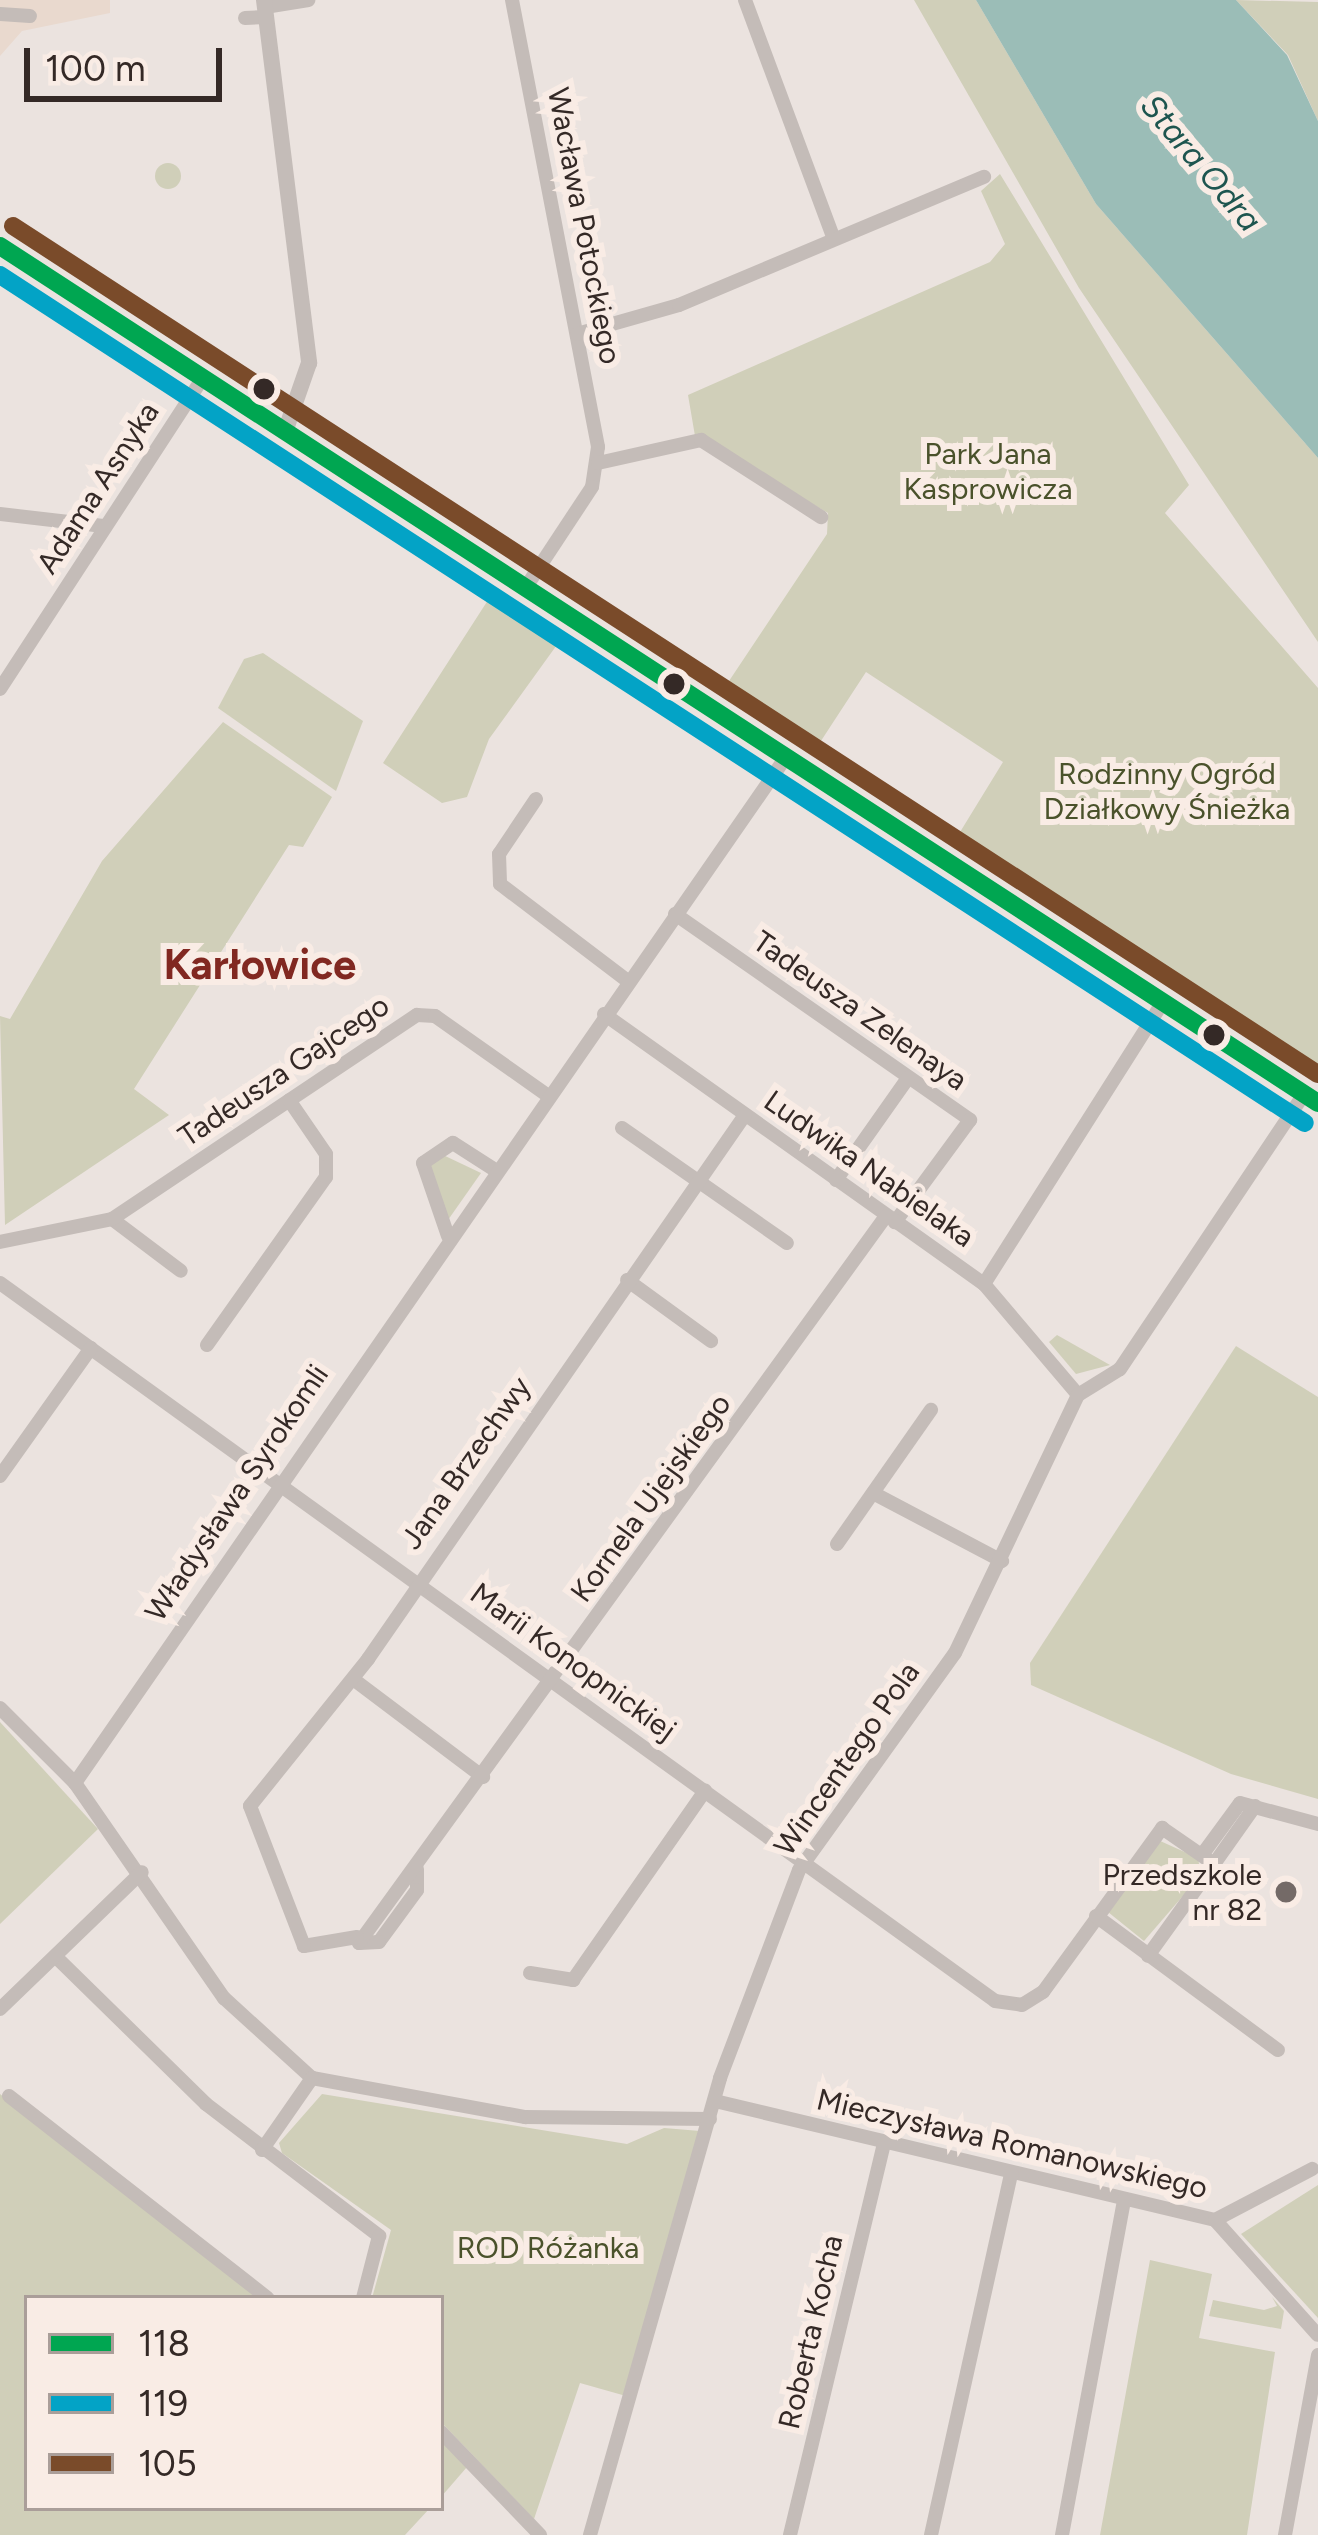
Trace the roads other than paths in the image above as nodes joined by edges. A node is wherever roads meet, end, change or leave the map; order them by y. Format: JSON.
{"nodes":[{"id":1,"x":308,"y":0,"type":"edge"},
{"id":2,"x":512,"y":0,"type":"edge"},
{"id":3,"x":745,"y":0,"type":"edge"},
{"id":4,"x":2,"y":7,"type":"edge"},
{"id":5,"x":265,"y":8,"type":"edge"},
{"id":6,"x":30,"y":16,"type":"dead end"},
{"id":7,"x":245,"y":18,"type":"dead end"},
{"id":8,"x":984,"y":178,"type":"dead end"},
{"id":9,"x":834,"y":239,"type":"junction"},
{"id":10,"x":0,"y":246,"type":"edge"},
{"id":11,"x":577,"y":334,"type":"junction"},
{"id":12,"x":203,"y":377,"type":"junction"},
{"id":13,"x":285,"y":432,"type":"junction"},
{"id":14,"x":598,"y":463,"type":"junction"},
{"id":15,"x":0,"y":514,"type":"edge"},
{"id":16,"x":821,"y":517,"type":"dead end"},
{"id":17,"x":103,"y":526,"type":"junction"},
{"id":18,"x":526,"y":587,"type":"junction"},
{"id":19,"x":0,"y":688,"type":"edge"},
{"id":20,"x":786,"y":757,"type":"junction"},
{"id":21,"x":536,"y":800,"type":"dead end"},
{"id":22,"x":675,"y":914,"type":"junction"},
{"id":23,"x":628,"y":981,"type":"junction"},
{"id":24,"x":1162,"y":1003,"type":"junction"},
{"id":25,"x":604,"y":1014,"type":"junction"},
{"id":26,"x":908,"y":1078,"type":"junction"},
{"id":27,"x":548,"y":1095,"type":"junction"},
{"id":28,"x":1311,"y":1098,"type":"edge"},
{"id":29,"x":289,"y":1100,"type":"junction"},
{"id":30,"x":745,"y":1115,"type":"junction"},
{"id":31,"x":622,"y":1128,"type":"dead end"},
{"id":32,"x":495,"y":1170,"type":"junction"},
{"id":33,"x":836,"y":1180,"type":"junction"},
{"id":34,"x":698,"y":1181,"type":"junction"},
{"id":35,"x":112,"y":1219,"type":"junction"},
{"id":36,"x":891,"y":1219,"type":"junction"},
{"id":37,"x":448,"y":1236,"type":"junction"},
{"id":38,"x":0,"y":1242,"type":"edge"},
{"id":39,"x":787,"y":1243,"type":"dead end"},
{"id":40,"x":182,"y":1270,"type":"dead end"},
{"id":41,"x":627,"y":1280,"type":"junction"},
{"id":42,"x":0,"y":1283,"type":"edge"},
{"id":43,"x":984,"y":1285,"type":"junction"},
{"id":44,"x":712,"y":1341,"type":"dead end"},
{"id":45,"x":207,"y":1346,"type":"dead end"},
{"id":46,"x":91,"y":1348,"type":"junction"},
{"id":47,"x":1078,"y":1395,"type":"junction"},
{"id":48,"x":931,"y":1410,"type":"dead end"},
{"id":49,"x":0,"y":1476,"type":"edge"},
{"id":50,"x":275,"y":1480,"type":"junction"},
{"id":51,"x":873,"y":1493,"type":"junction"},
{"id":52,"x":836,"y":1544,"type":"dead end"},
{"id":53,"x":1002,"y":1561,"type":"junction"},
{"id":54,"x":416,"y":1582,"type":"junction"},
{"id":55,"x":353,"y":1679,"type":"junction"},
{"id":56,"x":553,"y":1680,"type":"junction"},
{"id":57,"x":0,"y":1708,"type":"edge"},
{"id":58,"x":483,"y":1777,"type":"junction"},
{"id":59,"x":75,"y":1783,"type":"junction"},
{"id":60,"x":704,"y":1791,"type":"junction"},
{"id":61,"x":1318,"y":1824,"type":"edge"},
{"id":62,"x":1208,"y":1859,"type":"junction"},
{"id":63,"x":805,"y":1863,"type":"junction"},
{"id":64,"x":417,"y":1869,"type":"junction"},
{"id":65,"x":142,"y":1872,"type":"junction"},
{"id":66,"x":1096,"y":1916,"type":"junction"},
{"id":67,"x":357,"y":1936,"type":"junction"},
{"id":68,"x":1148,"y":1956,"type":"junction"},
{"id":69,"x":56,"y":1957,"type":"junction"},
{"id":70,"x":530,"y":1973,"type":"dead end"},
{"id":71,"x":0,"y":2009,"type":"edge"},
{"id":72,"x":1278,"y":2050,"type":"dead end"},
{"id":73,"x":312,"y":2078,"type":"junction"},
{"id":74,"x":9,"y":2096,"type":"dead end"},
{"id":75,"x":715,"y":2101,"type":"junction"},
{"id":76,"x":710,"y":2119,"type":"junction"},
{"id":77,"x":884,"y":2143,"type":"junction"},
{"id":78,"x":262,"y":2150,"type":"junction"},
{"id":79,"x":1312,"y":2168,"type":"dead end"},
{"id":80,"x":1011,"y":2173,"type":"junction"},
{"id":81,"x":1124,"y":2200,"type":"junction"},
{"id":82,"x":1215,"y":2219,"type":"junction"},
{"id":83,"x":264,"y":2295,"type":"edge"},
{"id":84,"x":363,"y":2295,"type":"edge"},
{"id":85,"x":1318,"y":2335,"type":"edge"},
{"id":86,"x":1318,"y":2355,"type":"edge"},
{"id":87,"x":1312,"y":2390,"type":"edge"},
{"id":88,"x":444,"y":2435,"type":"edge"},
{"id":89,"x":540,"y":2535,"type":"edge"},
{"id":90,"x":590,"y":2535,"type":"edge"},
{"id":91,"x":790,"y":2535,"type":"edge"},
{"id":92,"x":931,"y":2535,"type":"edge"},
{"id":93,"x":1062,"y":2535,"type":"edge"},
{"id":94,"x":1285,"y":2535,"type":"edge"}],
"edges":[{"from":1,"to":5,"type":"street"},
{"from":2,"to":11,"type":"street","name":"Wacława Potockiego"},
{"from":3,"to":9,"type":"street"},
{"from":4,"to":6,"type":"street"},
{"from":5,"to":7,"type":"street"},
{"from":5,"to":13,"type":"street"},
{"from":8,"to":9,"type":"street"},
{"from":9,"to":11,"type":"street"},
{"from":10,"to":12,"type":"street"},
{"from":11,"to":14,"type":"street","name":"Wacława Potockiego"},
{"from":12,"to":13,"type":"street"},
{"from":12,"to":17,"type":"street","name":"Adama Asnyka"},
{"from":13,"to":18,"type":"street"},
{"from":14,"to":16,"type":"street"},
{"from":14,"to":18,"type":"street"},
{"from":15,"to":17,"type":"street"},
{"from":17,"to":19,"type":"street","name":"Adama Asnyka"},
{"from":18,"to":20,"type":"street"},
{"from":20,"to":22,"type":"street","name":"Władysława Syrokomli"},
{"from":20,"to":24,"type":"street"},
{"from":21,"to":23,"type":"street"},
{"from":22,"to":23,"type":"street","name":"Władysława Syrokomli"},
{"from":22,"to":26,"type":"street","name":"Tadeusza Zelenaya"},
{"from":23,"to":25,"type":"street","name":"Władysława Syrokomli"},
{"from":24,"to":28,"type":"street"},
{"from":24,"to":43,"type":"street"},
{"from":25,"to":27,"type":"street","name":"Władysława Syrokomli"},
{"from":25,"to":30,"type":"street","name":"Ludwika Nabielaka"},
{"from":26,"to":33,"type":"street"},
{"from":26,"to":36,"type":"street","name":"Tadeusza Zelenaya"},
{"from":27,"to":29,"type":"street","name":"Tadeusza Gajcego"},
{"from":27,"to":32,"type":"street","name":"Władysława Syrokomli"},
{"from":28,"to":47,"type":"street","name":"Wincentego Pola"},
{"from":29,"to":35,"type":"street","name":"Tadeusza Gajcego"},
{"from":29,"to":45,"type":"street"},
{"from":30,"to":33,"type":"street","name":"Ludwika Nabielaka"},
{"from":30,"to":34,"type":"street","name":"Jana Brzechwy"},
{"from":31,"to":34,"type":"street"},
{"from":32,"to":37,"type":"street","name":"Władysława Syrokomli"},
{"from":32,"to":37,"type":"street"},
{"from":33,"to":36,"type":"street","name":"Ludwika Nabielaka"},
{"from":34,"to":39,"type":"street"},
{"from":34,"to":41,"type":"street","name":"Jana Brzechwy"},
{"from":35,"to":38,"type":"street","name":"Tadeusza Gajcego"},
{"from":35,"to":40,"type":"street"},
{"from":36,"to":43,"type":"street","name":"Ludwika Nabielaka"},
{"from":36,"to":56,"type":"street","name":"Kornela Ujejskiego"},
{"from":37,"to":50,"type":"street","name":"Władysława Syrokomli"},
{"from":41,"to":44,"type":"street"},
{"from":41,"to":54,"type":"street","name":"Jana Brzechwy"},
{"from":42,"to":46,"type":"street","name":"Marii Konopnickiej"},
{"from":43,"to":47,"type":"street","name":"Ludwika Nabielaka"},
{"from":46,"to":49,"type":"street"},
{"from":46,"to":50,"type":"street","name":"Marii Konopnickiej"},
{"from":47,"to":53,"type":"street","name":"Wincentego Pola"},
{"from":48,"to":51,"type":"street"},
{"from":50,"to":54,"type":"street","name":"Marii Konopnickiej"},
{"from":50,"to":59,"type":"street","name":"Władysława Syrokomli"},
{"from":51,"to":52,"type":"street"},
{"from":51,"to":53,"type":"street"},
{"from":53,"to":63,"type":"street","name":"Wincentego Pola"},
{"from":54,"to":55,"type":"street","name":"Jana Brzechwy"},
{"from":54,"to":56,"type":"street","name":"Marii Konopnickiej"},
{"from":55,"to":58,"type":"street"},
{"from":55,"to":67,"type":"street","name":"Jana Brzechwy"},
{"from":56,"to":58,"type":"street","name":"Kornela Ujejskiego"},
{"from":56,"to":60,"type":"street","name":"Marii Konopnickiej"},
{"from":57,"to":59,"type":"street"},
{"from":58,"to":64,"type":"street","name":"Kornela Ujejskiego"},
{"from":59,"to":65,"type":"street"},
{"from":60,"to":63,"type":"street","name":"Marii Konopnickiej"},
{"from":60,"to":70,"type":"street"},
{"from":61,"to":62,"type":"street"},
{"from":62,"to":66,"type":"street"},
{"from":62,"to":68,"type":"street"},
{"from":63,"to":66,"type":"street","name":"Marii Konopnickiej"},
{"from":63,"to":75,"type":"street","name":"Wincentego Pola"},
{"from":64,"to":67,"type":"street","name":"Kornela Ujejskiego"},
{"from":64,"to":67,"type":"street","name":"Kornela Ujejskiego"},
{"from":65,"to":69,"type":"street"},
{"from":65,"to":73,"type":"street"},
{"from":66,"to":68,"type":"street"},
{"from":68,"to":72,"type":"street"},
{"from":69,"to":71,"type":"street"},
{"from":69,"to":78,"type":"street"},
{"from":73,"to":76,"type":"street"},
{"from":73,"to":78,"type":"street"},
{"from":74,"to":83,"type":"street"},
{"from":75,"to":76,"type":"street","name":"Wincentego Pola"},
{"from":75,"to":77,"type":"street","name":"Mieczysława Romanowskiego"},
{"from":76,"to":90,"type":"street","name":"Wincentego Pola"},
{"from":77,"to":80,"type":"street","name":"Mieczysława Romanowskiego"},
{"from":77,"to":91,"type":"street","name":"Roberta Kocha"},
{"from":78,"to":84,"type":"street"},
{"from":79,"to":82,"type":"street"},
{"from":80,"to":81,"type":"street","name":"Mieczysława Romanowskiego"},
{"from":80,"to":92,"type":"street"},
{"from":81,"to":82,"type":"street","name":"Mieczysława Romanowskiego"},
{"from":81,"to":93,"type":"street"},
{"from":82,"to":85,"type":"street","name":"Mieczysława Romanowskiego"},
{"from":86,"to":87,"type":"street"},
{"from":87,"to":94,"type":"street"},
{"from":88,"to":89,"type":"street"}]}
